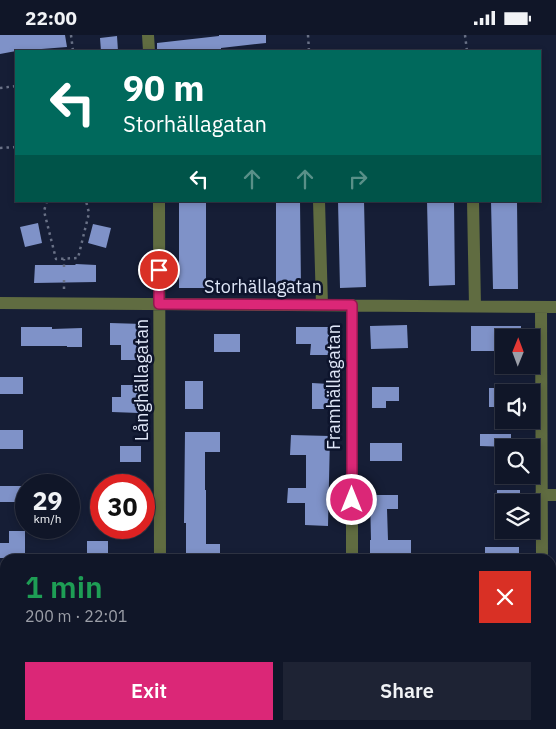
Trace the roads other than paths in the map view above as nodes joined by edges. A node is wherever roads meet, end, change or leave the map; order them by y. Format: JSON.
{"nodes":[{"id":1,"x":148,"y":35,"type":"edge"},
{"id":2,"x":149,"y":50,"type":"edge"},
{"id":3,"x":159,"y":202,"type":"edge"},
{"id":4,"x":319,"y":202,"type":"edge"},
{"id":5,"x":473,"y":202,"type":"edge"},
{"id":6,"x":0,"y":303,"type":"edge"},
{"id":7,"x":159,"y":304,"type":"junction"},
{"id":8,"x":322,"y":305,"type":"junction"},
{"id":9,"x":352,"y":305,"type":"junction"},
{"id":10,"x":476,"y":306,"type":"junction"},
{"id":11,"x":541,"y":307,"type":"junction"},
{"id":12,"x":556,"y":307,"type":"edge"},
{"id":13,"x":541,"y":495,"type":"junction"},
{"id":14,"x":556,"y":495,"type":"edge"},
{"id":15,"x":160,"y":554,"type":"edge"},
{"id":16,"x":352,"y":554,"type":"edge"},
{"id":17,"x":542,"y":554,"type":"edge"}],
"edges":[{"from":1,"to":2,"type":"street"},
{"from":3,"to":7,"type":"street","name":"Långhällagatan"},
{"from":4,"to":8,"type":"street"},
{"from":5,"to":10,"type":"street"},
{"from":6,"to":7,"type":"street","name":"Storhällagatan"},
{"from":7,"to":8,"type":"street","name":"Storhällagatan"},
{"from":7,"to":15,"type":"street","name":"Långhällagatan"},
{"from":8,"to":9,"type":"street","name":"Storhällagatan"},
{"from":9,"to":10,"type":"street","name":"Storhällagatan"},
{"from":9,"to":16,"type":"street","name":"Framhällagatan"},
{"from":10,"to":11,"type":"street","name":"Storhällagatan"},
{"from":11,"to":12,"type":"street","name":"Storhällagatan"},
{"from":11,"to":13,"type":"street"},
{"from":13,"to":14,"type":"street"},
{"from":13,"to":17,"type":"street"}]}
